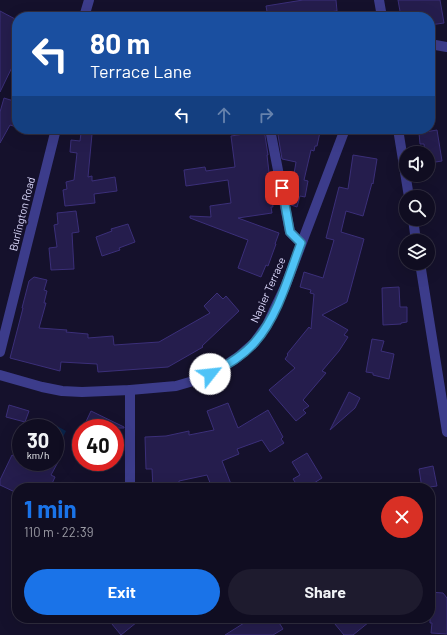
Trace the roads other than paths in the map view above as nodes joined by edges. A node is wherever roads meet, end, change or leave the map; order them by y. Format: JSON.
{"nodes":[{"id":1,"x":89,"y":0,"type":"edge"},
{"id":2,"x":379,"y":0,"type":"edge"},
{"id":3,"x":85,"y":12,"type":"edge"},
{"id":4,"x":381,"y":12,"type":"edge"},
{"id":5,"x":435,"y":45,"type":"edge"},
{"id":6,"x":447,"y":47,"type":"edge"},
{"id":7,"x":55,"y":134,"type":"edge"},
{"id":8,"x":271,"y":134,"type":"edge"},
{"id":9,"x":343,"y":134,"type":"edge"},
{"id":10,"x":399,"y":134,"type":"edge"},
{"id":11,"x":408,"y":190,"type":"edge"},
{"id":12,"x":301,"y":243,"type":"junction"},
{"id":13,"x":421,"y":270,"type":"edge"},
{"id":14,"x":0,"y":352,"type":"edge"},
{"id":15,"x":0,"y":374,"type":"edge"},
{"id":16,"x":130,"y":390,"type":"junction"},
{"id":17,"x":447,"y":432,"type":"edge"},
{"id":18,"x":130,"y":483,"type":"edge"}],
"edges":[{"from":1,"to":3,"type":"street"},
{"from":2,"to":4,"type":"street"},
{"from":5,"to":6,"type":"street"},
{"from":7,"to":14,"type":"street","name":"Burlington Road"},
{"from":8,"to":12,"type":"street"},
{"from":9,"to":12,"type":"street","name":"Napier Terrace"},
{"from":10,"to":11,"type":"street"},
{"from":12,"to":16,"type":"street","name":"Napier Terrace"},
{"from":13,"to":17,"type":"street"},
{"from":15,"to":16,"type":"street","name":"Napier Terrace"},
{"from":16,"to":18,"type":"street"}]}
